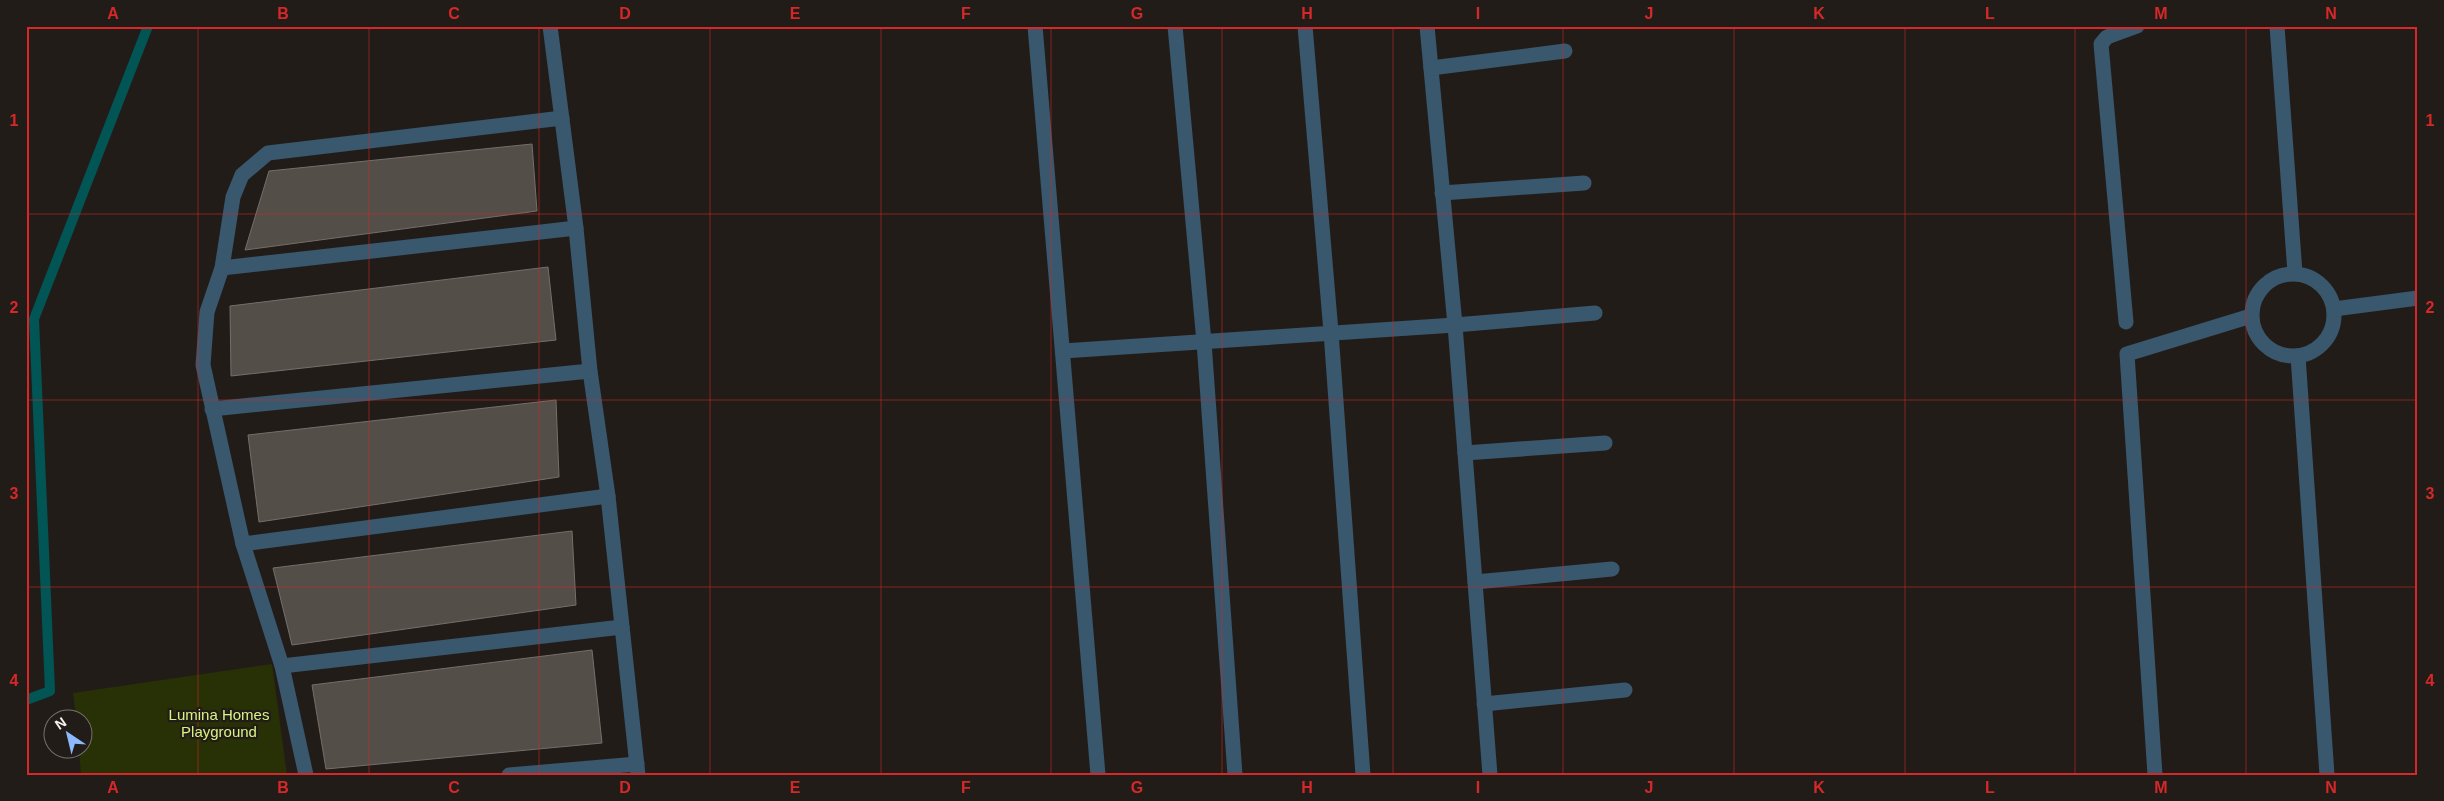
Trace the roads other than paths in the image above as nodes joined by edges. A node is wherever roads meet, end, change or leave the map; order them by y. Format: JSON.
{"nodes":[{"id":1,"x":550,"y":26,"type":"edge"},
{"id":2,"x":1035,"y":26,"type":"edge"},
{"id":3,"x":1175,"y":26,"type":"edge"},
{"id":4,"x":1305,"y":26,"type":"edge"},
{"id":5,"x":1427,"y":26,"type":"edge"},
{"id":6,"x":2137,"y":26,"type":"edge"},
{"id":7,"x":2277,"y":26,"type":"edge"},
{"id":8,"x":1565,"y":51,"type":"dead end"},
{"id":9,"x":1431,"y":68,"type":"junction"},
{"id":10,"x":562,"y":118,"type":"junction"},
{"id":11,"x":1584,"y":183,"type":"dead end"},
{"id":12,"x":1442,"y":193,"type":"junction"},
{"id":13,"x":576,"y":228,"type":"junction"},
{"id":14,"x":222,"y":268,"type":"junction"},
{"id":15,"x":2295,"y":273,"type":"junction"},
{"id":16,"x":2418,"y":298,"type":"edge"},
{"id":17,"x":2334,"y":309,"type":"junction"},
{"id":18,"x":1595,"y":313,"type":"dead end"},
{"id":19,"x":2251,"y":316,"type":"junction"},
{"id":20,"x":2126,"y":322,"type":"dead end"},
{"id":21,"x":1455,"y":325,"type":"junction"},
{"id":22,"x":1331,"y":332,"type":"junction"},
{"id":23,"x":1204,"y":342,"type":"junction"},
{"id":24,"x":1063,"y":351,"type":"junction"},
{"id":25,"x":2298,"y":356,"type":"junction"},
{"id":26,"x":590,"y":371,"type":"junction"},
{"id":27,"x":212,"y":409,"type":"junction"},
{"id":28,"x":1605,"y":443,"type":"dead end"},
{"id":29,"x":1465,"y":453,"type":"junction"},
{"id":30,"x":608,"y":496,"type":"junction"},
{"id":31,"x":243,"y":544,"type":"junction"},
{"id":32,"x":1612,"y":569,"type":"dead end"},
{"id":33,"x":1475,"y":582,"type":"junction"},
{"id":34,"x":622,"y":627,"type":"junction"},
{"id":35,"x":282,"y":666,"type":"junction"},
{"id":36,"x":1625,"y":690,"type":"dead end"},
{"id":37,"x":1484,"y":704,"type":"junction"},
{"id":38,"x":637,"y":769,"type":"edge"},
{"id":39,"x":306,"y":775,"type":"edge"},
{"id":40,"x":509,"y":775,"type":"edge"},
{"id":41,"x":1098,"y":775,"type":"edge"},
{"id":42,"x":1235,"y":775,"type":"edge"},
{"id":43,"x":1363,"y":775,"type":"edge"},
{"id":44,"x":1490,"y":775,"type":"edge"},
{"id":45,"x":2155,"y":775,"type":"edge"},
{"id":46,"x":2327,"y":775,"type":"edge"}],
"edges":[{"from":1,"to":10,"type":"street"},
{"from":2,"to":24,"type":"street"},
{"from":3,"to":23,"type":"street"},
{"from":4,"to":22,"type":"street"},
{"from":5,"to":9,"type":"street"},
{"from":6,"to":20,"type":"street"},
{"from":7,"to":15,"type":"street"},
{"from":8,"to":9,"type":"street"},
{"from":9,"to":12,"type":"street"},
{"from":10,"to":13,"type":"street"},
{"from":10,"to":14,"type":"street"},
{"from":11,"to":12,"type":"street"},
{"from":12,"to":21,"type":"street"},
{"from":13,"to":14,"type":"street"},
{"from":13,"to":26,"type":"street"},
{"from":14,"to":27,"type":"street"},
{"from":15,"to":17,"type":"street"},
{"from":15,"to":19,"type":"street"},
{"from":16,"to":17,"type":"street"},
{"from":17,"to":25,"type":"street"},
{"from":18,"to":21,"type":"street"},
{"from":19,"to":25,"type":"street"},
{"from":19,"to":45,"type":"street"},
{"from":21,"to":22,"type":"street"},
{"from":21,"to":29,"type":"street"},
{"from":22,"to":23,"type":"street"},
{"from":22,"to":43,"type":"street"},
{"from":23,"to":24,"type":"street"},
{"from":23,"to":42,"type":"street"},
{"from":24,"to":41,"type":"street"},
{"from":25,"to":46,"type":"street"},
{"from":26,"to":27,"type":"street"},
{"from":26,"to":30,"type":"street"},
{"from":27,"to":31,"type":"street"},
{"from":28,"to":29,"type":"street"},
{"from":29,"to":33,"type":"street"},
{"from":30,"to":31,"type":"street"},
{"from":30,"to":34,"type":"street"},
{"from":31,"to":35,"type":"street"},
{"from":32,"to":33,"type":"street"},
{"from":33,"to":37,"type":"street"},
{"from":34,"to":35,"type":"street"},
{"from":34,"to":38,"type":"street"},
{"from":35,"to":39,"type":"street"},
{"from":36,"to":37,"type":"street"},
{"from":37,"to":44,"type":"street"},
{"from":38,"to":40,"type":"street"}]}
